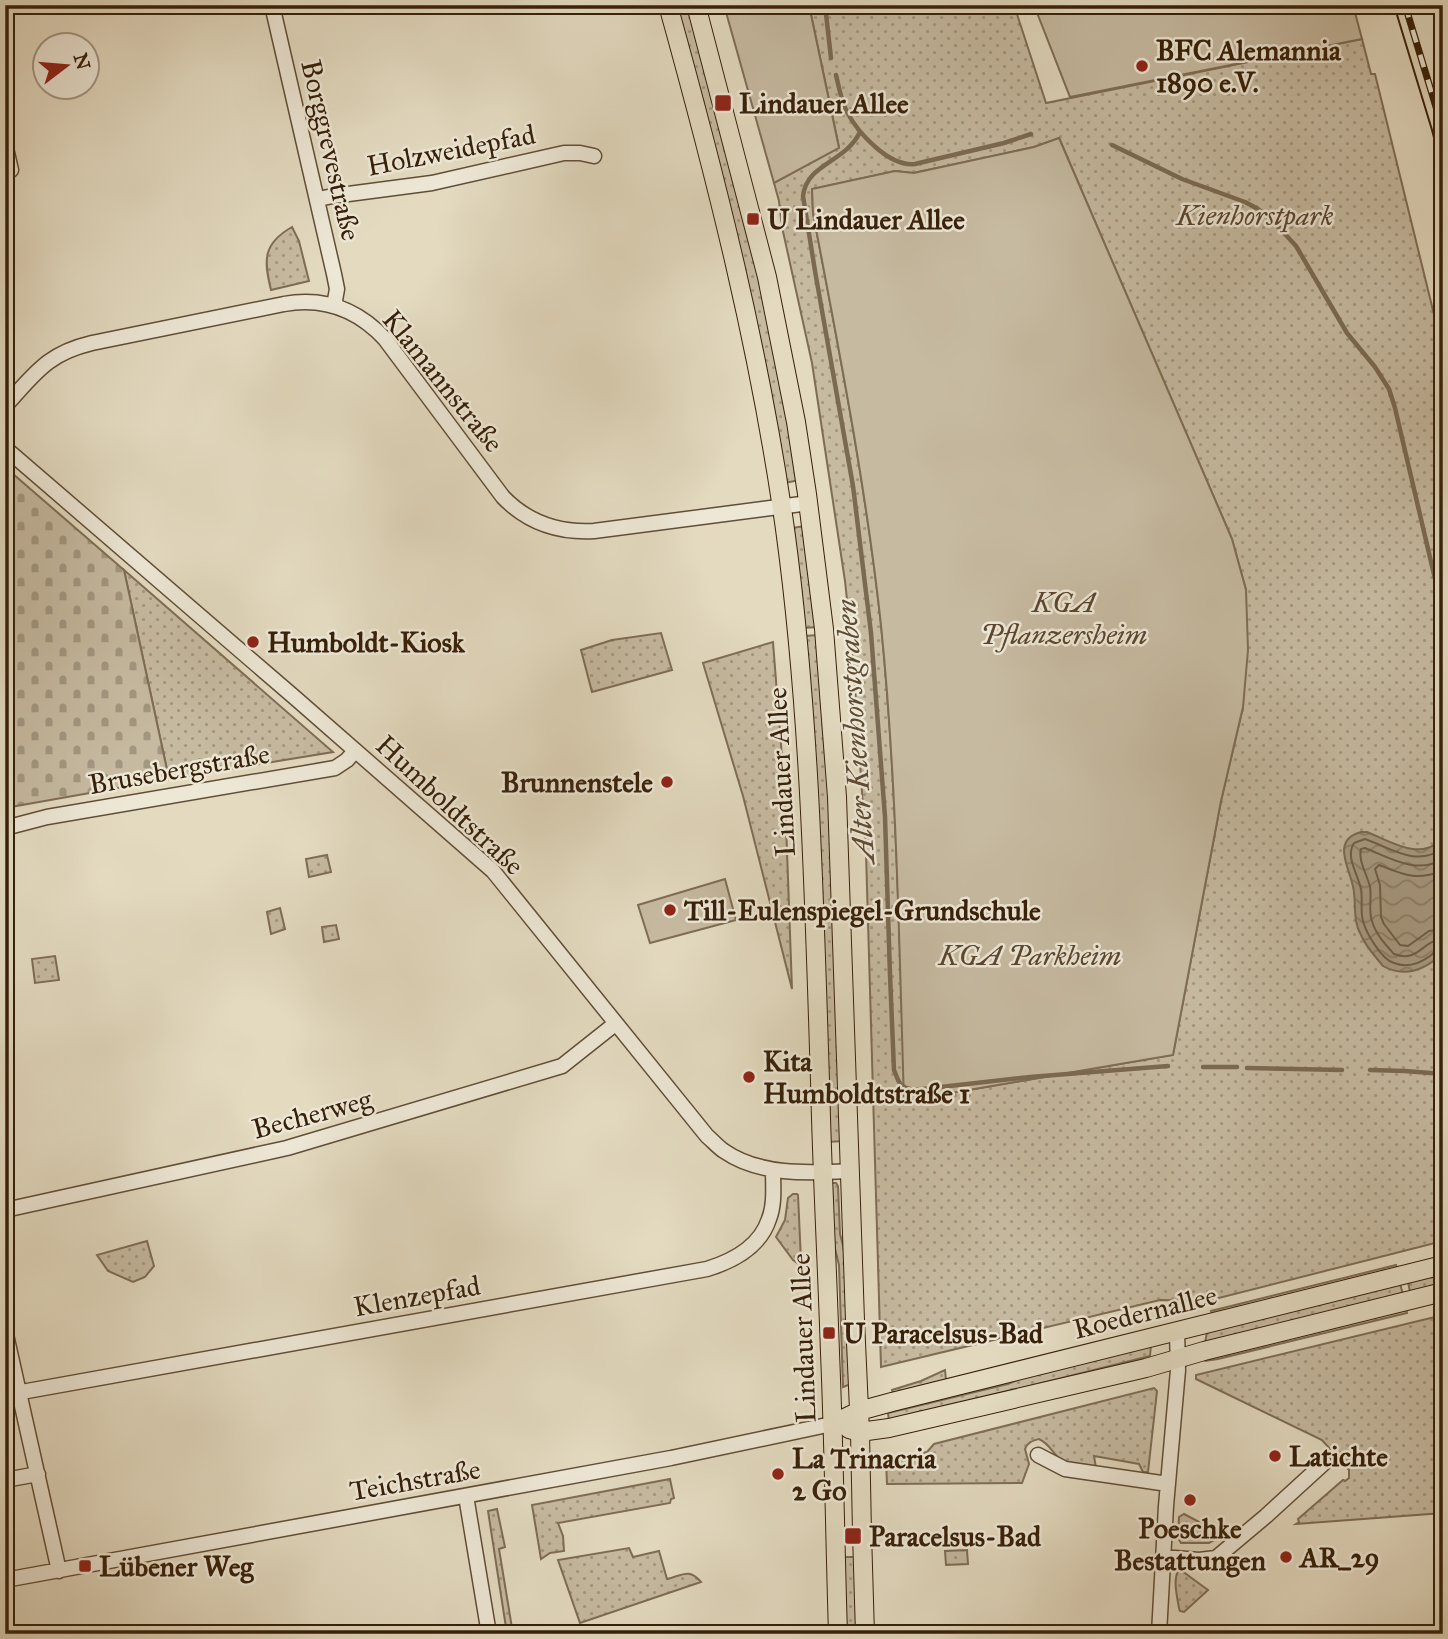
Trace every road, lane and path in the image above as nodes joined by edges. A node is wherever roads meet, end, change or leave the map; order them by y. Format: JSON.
{"nodes":[{"id":1,"x":272,"y":5,"type":"edge"},
{"id":2,"x":668,"y":5,"type":"edge"},
{"id":3,"x":696,"y":5,"type":"edge"},
{"id":4,"x":5,"y":144,"type":"edge"},
{"id":5,"x":594,"y":156,"type":"dead end"},
{"id":6,"x":11,"y":170,"type":"dead end"},
{"id":7,"x":318,"y":199,"type":"junction"},
{"id":8,"x":334,"y":306,"type":"junction"},
{"id":9,"x":5,"y":406,"type":"edge"},
{"id":10,"x":5,"y":448,"type":"edge"},
{"id":11,"x":809,"y":503,"type":"junction"},
{"id":12,"x":781,"y":506,"type":"junction"},
{"id":13,"x":355,"y":751,"type":"junction"},
{"id":14,"x":5,"y":828,"type":"edge"},
{"id":15,"x":615,"y":1024,"type":"junction"},
{"id":16,"x":773,"y":1170,"type":"junction"},
{"id":17,"x":850,"y":1171,"type":"junction"},
{"id":18,"x":823,"y":1172,"type":"junction"},
{"id":19,"x":5,"y":1210,"type":"edge"},
{"id":20,"x":1443,"y":1265,"type":"edge"},
{"id":21,"x":1443,"y":1292,"type":"edge"},
{"id":22,"x":5,"y":1330,"type":"edge"},
{"id":23,"x":1177,"y":1331,"type":"junction"},
{"id":24,"x":1179,"y":1358,"type":"junction"},
{"id":25,"x":12,"y":1393,"type":"edge"},
{"id":26,"x":859,"y":1411,"type":"junction"},
{"id":27,"x":832,"y":1424,"type":"junction"},
{"id":28,"x":860,"y":1432,"type":"junction"},
{"id":29,"x":1038,"y":1455,"type":"dead end"},
{"id":30,"x":1324,"y":1463,"type":"dead end"},
{"id":31,"x":38,"y":1474,"type":"junction"},
{"id":32,"x":5,"y":1480,"type":"edge"},
{"id":33,"x":1168,"y":1483,"type":"junction"},
{"id":34,"x":466,"y":1496,"type":"junction"},
{"id":35,"x":1163,"y":1556,"type":"junction"},
{"id":36,"x":59,"y":1570,"type":"junction"},
{"id":37,"x":5,"y":1580,"type":"edge"},
{"id":38,"x":1160,"y":1611,"type":"junction"},
{"id":39,"x":489,"y":1634,"type":"edge"},
{"id":40,"x":838,"y":1634,"type":"edge"},
{"id":41,"x":865,"y":1634,"type":"edge"},
{"id":42,"x":1159,"y":1634,"type":"edge"},
{"id":43,"x":1164,"y":1634,"type":"edge"}],
"edges":[{"from":1,"to":7,"type":"street","name":"Borggrevestraße"},
{"from":2,"to":12,"type":"main road","name":"Lindauer Allee"},
{"from":3,"to":11,"type":"main road","name":"Lindauer Allee"},
{"from":4,"to":6,"type":"street"},
{"from":5,"to":7,"type":"street","name":"Holzweidepfad"},
{"from":7,"to":8,"type":"street","name":"Borggrevestraße"},
{"from":8,"to":9,"type":"street","name":"Klamannstraße"},
{"from":8,"to":12,"type":"street","name":"Klamannstraße"},
{"from":10,"to":13,"type":"street","name":"Humboldtstraße"},
{"from":11,"to":12,"type":"street","name":"Klamannstraße"},
{"from":11,"to":17,"type":"main road","name":"Lindauer Allee"},
{"from":12,"to":18,"type":"main road","name":"Lindauer Allee"},
{"from":13,"to":14,"type":"street","name":"Brusebergstraße"},
{"from":13,"to":15,"type":"street","name":"Humboldtstraße"},
{"from":15,"to":16,"type":"street","name":"Humboldtstraße"},
{"from":15,"to":19,"type":"street","name":"Becherweg"},
{"from":16,"to":18,"type":"street","name":"Humboldtstraße"},
{"from":16,"to":25,"type":"street","name":"Klenzepfad"},
{"from":17,"to":18,"type":"street","name":"Humboldtstraße"},
{"from":17,"to":26,"type":"main road","name":"Lindauer Allee"},
{"from":18,"to":27,"type":"main road","name":"Lindauer Allee"},
{"from":20,"to":23,"type":"main road","name":"Roedernallee"},
{"from":21,"to":24,"type":"main road","name":"Roedernallee"},
{"from":22,"to":25,"type":"street"},
{"from":23,"to":24,"type":"street"},
{"from":23,"to":26,"type":"main road","name":"Roedernallee"},
{"from":24,"to":28,"type":"main road","name":"Roedernallee"},
{"from":24,"to":33,"type":"street"},
{"from":25,"to":31,"type":"street"},
{"from":26,"to":27,"type":"main road","name":"Roedernallee"},
{"from":26,"to":28,"type":"main road","name":"Lindauer Allee"},
{"from":27,"to":28,"type":"main road"},
{"from":27,"to":34,"type":"street","name":"Teichstraße"},
{"from":27,"to":40,"type":"main road","name":"Lindauer Allee"},
{"from":28,"to":41,"type":"main road","name":"Lindauer Allee"},
{"from":29,"to":33,"type":"street"},
{"from":30,"to":35,"type":"street"},
{"from":31,"to":32,"type":"street"},
{"from":31,"to":36,"type":"street"},
{"from":33,"to":35,"type":"street"},
{"from":34,"to":36,"type":"street","name":"Teichstraße"},
{"from":34,"to":39,"type":"street"},
{"from":35,"to":38,"type":"street"},
{"from":36,"to":37,"type":"street","name":"Teichstraße"},
{"from":38,"to":42,"type":"street"},
{"from":38,"to":43,"type":"street"}]}
